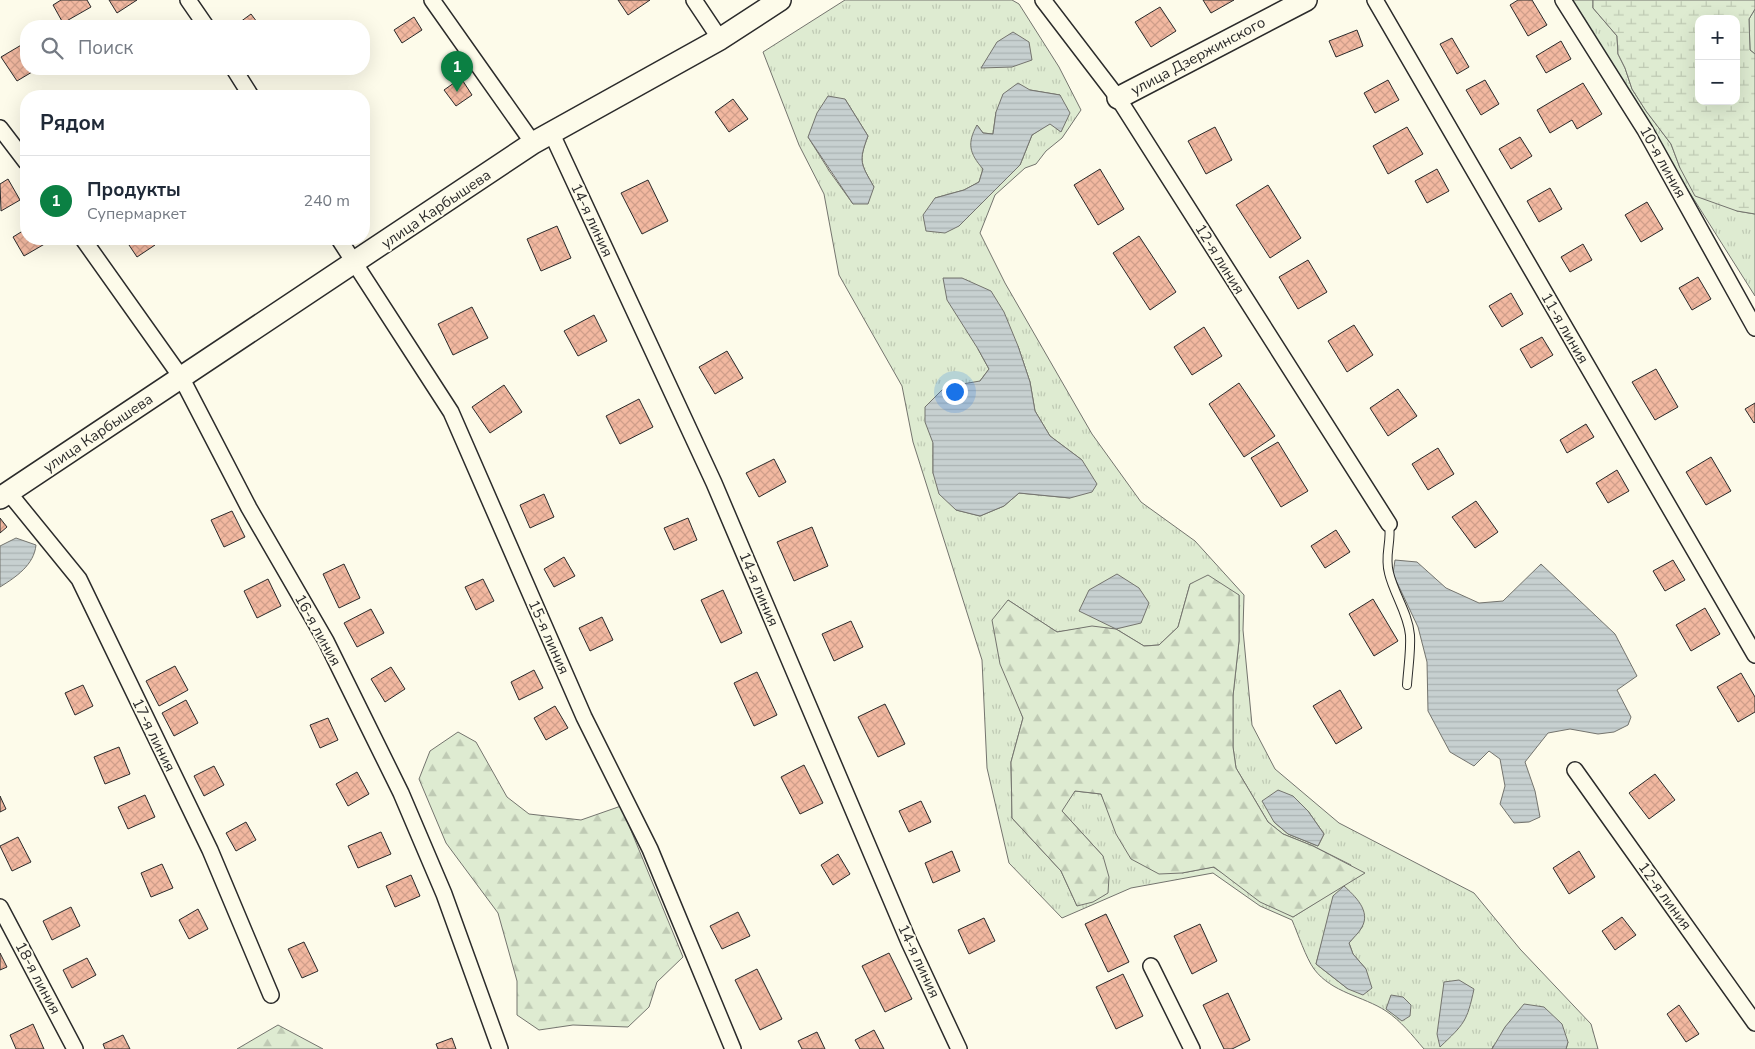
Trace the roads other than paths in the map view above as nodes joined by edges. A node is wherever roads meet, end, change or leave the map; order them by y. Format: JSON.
{"nodes":[{"id":1,"x":188,"y":0,"type":"edge"},
{"id":2,"x":432,"y":0,"type":"edge"},
{"id":3,"x":694,"y":0,"type":"edge"},
{"id":4,"x":780,"y":0,"type":"edge"},
{"id":5,"x":1043,"y":0,"type":"edge"},
{"id":6,"x":1306,"y":0,"type":"edge"},
{"id":7,"x":1375,"y":0,"type":"edge"},
{"id":8,"x":1563,"y":0,"type":"edge"},
{"id":9,"x":202,"y":20,"type":"edge"},
{"id":10,"x":720,"y":39,"type":"junction"},
{"id":11,"x":238,"y":75,"type":"edge"},
{"id":12,"x":247,"y":90,"type":"edge"},
{"id":13,"x":1118,"y":98,"type":"junction"},
{"id":14,"x":0,"y":128,"type":"edge"},
{"id":15,"x":552,"y":132,"type":"junction"},
{"id":16,"x":533,"y":143,"type":"junction"},
{"id":17,"x":20,"y":154,"type":"edge"},
{"id":18,"x":87,"y":245,"type":"edge"},
{"id":19,"x":343,"y":245,"type":"edge"},
{"id":20,"x":354,"y":264,"type":"junction"},
{"id":21,"x":1755,"y":328,"type":"edge"},
{"id":22,"x":181,"y":377,"type":"junction"},
{"id":23,"x":4,"y":495,"type":"edge"},
{"id":24,"x":1389,"y":524,"type":"joint"},
{"id":25,"x":1755,"y":655,"type":"edge"},
{"id":26,"x":1407,"y":685,"type":"dead end"},
{"id":27,"x":1575,"y":770,"type":"dead end"},
{"id":28,"x":0,"y":907,"type":"edge"},
{"id":29,"x":1152,"y":966,"type":"dead end"},
{"id":30,"x":271,"y":995,"type":"dead end"},
{"id":31,"x":1755,"y":1023,"type":"edge"},
{"id":32,"x":75,"y":1049,"type":"edge"},
{"id":33,"x":500,"y":1049,"type":"edge"},
{"id":34,"x":733,"y":1049,"type":"edge"},
{"id":35,"x":959,"y":1049,"type":"edge"},
{"id":36,"x":1192,"y":1049,"type":"edge"}],
"edges":[{"from":1,"to":9,"type":"street"},
{"from":2,"to":16,"type":"street"},
{"from":3,"to":10,"type":"street"},
{"from":4,"to":10,"type":"main road","name":"улица Карбышева"},
{"from":5,"to":13,"type":"street","name":"12-я линия"},
{"from":6,"to":13,"type":"main road","name":"улица Дзержинского"},
{"from":7,"to":25,"type":"street","name":"11-я линия"},
{"from":8,"to":21,"type":"street","name":"10-я линия"},
{"from":10,"to":15,"type":"main road","name":"улица Карбышева"},
{"from":11,"to":12,"type":"street"},
{"from":13,"to":24,"type":"street","name":"12-я линия"},
{"from":14,"to":17,"type":"street"},
{"from":15,"to":16,"type":"main road","name":"улица Карбышева"},
{"from":15,"to":35,"type":"street","name":"14-я линия"},
{"from":16,"to":20,"type":"main road","name":"улица Карбышева"},
{"from":18,"to":22,"type":"street","name":"16-я линия"},
{"from":19,"to":20,"type":"street","name":"15-я линия"},
{"from":20,"to":22,"type":"main road","name":"улица Карбышева"},
{"from":20,"to":34,"type":"street","name":"15-я линия"},
{"from":22,"to":23,"type":"main road","name":"улица Карбышева"},
{"from":22,"to":33,"type":"street","name":"16-я линия"},
{"from":23,"to":30,"type":"street","name":"17-я линия"},
{"from":24,"to":26,"type":"lane"},
{"from":27,"to":31,"type":"street","name":"12-я линия"},
{"from":28,"to":32,"type":"street","name":"18-я линия"},
{"from":29,"to":36,"type":"street"}]}
